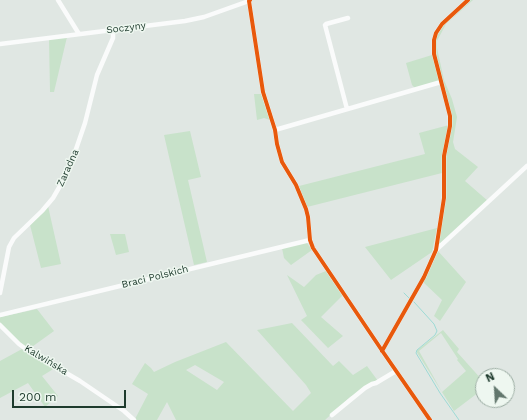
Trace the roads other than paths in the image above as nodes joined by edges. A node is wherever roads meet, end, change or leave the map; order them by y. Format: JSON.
{"nodes":[{"id":1,"x":58,"y":0,"type":"edge"},
{"id":2,"x":468,"y":0,"type":"edge"},
{"id":3,"x":249,"y":1,"type":"edge"},
{"id":4,"x":348,"y":18,"type":"dead end"},
{"id":5,"x":113,"y":30,"type":"junction"},
{"id":6,"x":79,"y":34,"type":"junction"},
{"id":7,"x":0,"y":44,"type":"edge"},
{"id":8,"x":441,"y":82,"type":"junction"},
{"id":9,"x":347,"y":109,"type":"junction"},
{"id":10,"x":275,"y":130,"type":"junction"},
{"id":11,"x":527,"y":166,"type":"edge"},
{"id":12,"x":310,"y":240,"type":"junction"},
{"id":13,"x":436,"y":250,"type":"junction"},
{"id":14,"x":0,"y":293,"type":"edge"},
{"id":15,"x":0,"y":315,"type":"edge"},
{"id":16,"x":0,"y":325,"type":"edge"},
{"id":17,"x":382,"y":351,"type":"junction"},
{"id":18,"x":396,"y":371,"type":"junction"},
{"id":19,"x":332,"y":415,"type":"dead end"},
{"id":20,"x":134,"y":420,"type":"edge"},
{"id":21,"x":430,"y":420,"type":"edge"}],
"edges":[{"from":1,"to":6,"type":"street"},
{"from":2,"to":8,"type":"street"},
{"from":3,"to":5,"type":"street","name":"Soczyny"},
{"from":3,"to":10,"type":"street"},
{"from":4,"to":9,"type":"street"},
{"from":5,"to":6,"type":"street","name":"Soczyny"},
{"from":5,"to":14,"type":"street","name":"Zaradna"},
{"from":6,"to":7,"type":"street","name":"Soczyny"},
{"from":8,"to":9,"type":"street"},
{"from":8,"to":13,"type":"street"},
{"from":9,"to":10,"type":"street"},
{"from":10,"to":12,"type":"street"},
{"from":11,"to":13,"type":"street"},
{"from":12,"to":15,"type":"street","name":"Braci Polskich"},
{"from":12,"to":17,"type":"street"},
{"from":13,"to":17,"type":"street"},
{"from":16,"to":20,"type":"street","name":"Kalwińska"},
{"from":17,"to":18,"type":"street"},
{"from":18,"to":19,"type":"street"},
{"from":18,"to":21,"type":"street"}]}
